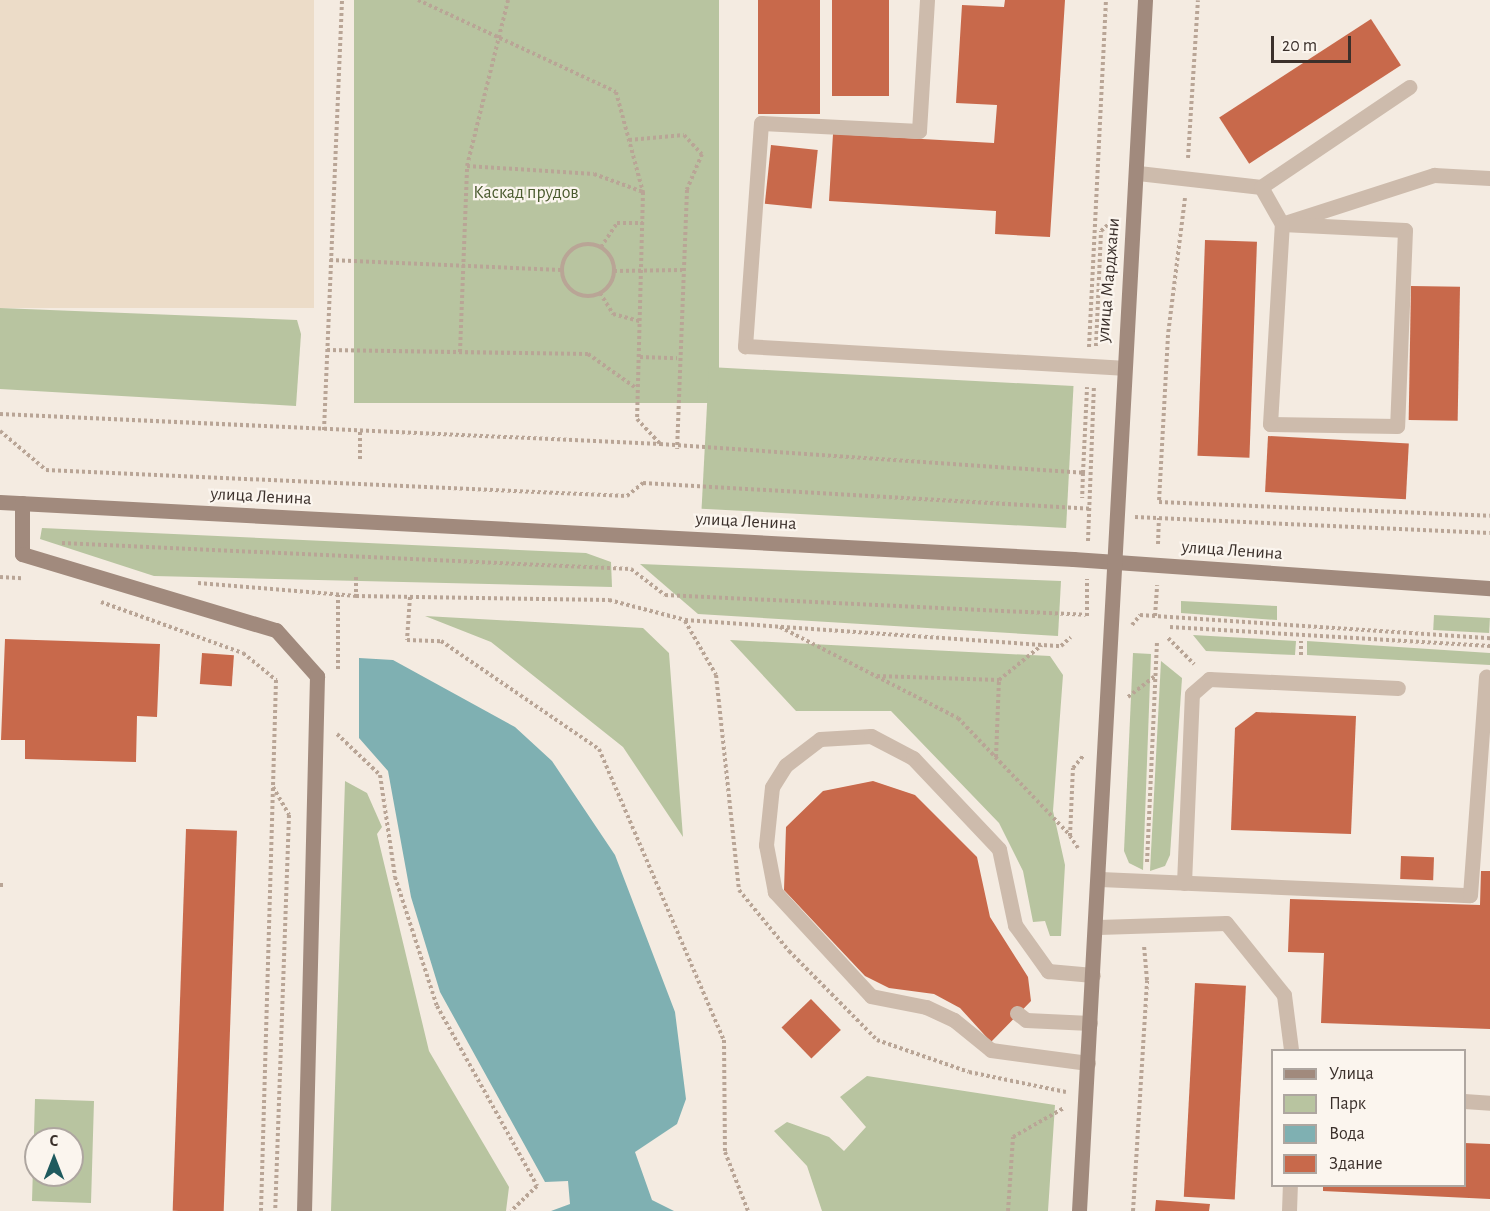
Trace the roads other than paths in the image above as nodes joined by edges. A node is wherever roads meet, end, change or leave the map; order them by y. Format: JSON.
{"nodes":[{"id":1,"x":927,"y":0,"type":"edge"},
{"id":2,"x":1145,"y":0,"type":"edge"},
{"id":3,"x":1409,"y":87,"type":"dead end"},
{"id":4,"x":1138,"y":172,"type":"junction"},
{"id":5,"x":1490,"y":178,"type":"edge"},
{"id":6,"x":1261,"y":187,"type":"junction"},
{"id":7,"x":1282,"y":224,"type":"junction"},
{"id":8,"x":1122,"y":368,"type":"junction"},
{"id":9,"x":0,"y":502,"type":"edge"},
{"id":10,"x":22,"y":503,"type":"junction"},
{"id":11,"x":1115,"y":562,"type":"junction"},
{"id":12,"x":1490,"y":588,"type":"edge"},
{"id":13,"x":1486,"y":677,"type":"dead end"},
{"id":14,"x":1398,"y":688,"type":"dead end"},
{"id":15,"x":1100,"y":879,"type":"junction"},
{"id":16,"x":1184,"y":884,"type":"junction"},
{"id":17,"x":1098,"y":927,"type":"junction"},
{"id":18,"x":1093,"y":975,"type":"junction"},
{"id":19,"x":1017,"y":1013,"type":"dead end"},
{"id":20,"x":1090,"y":1023,"type":"junction"},
{"id":21,"x":1291,"y":1049,"type":"edge"},
{"id":22,"x":1088,"y":1063,"type":"junction"},
{"id":23,"x":1466,"y":1101,"type":"edge"},
{"id":24,"x":1490,"y":1103,"type":"edge"},
{"id":25,"x":1290,"y":1187,"type":"edge"},
{"id":26,"x":304,"y":1211,"type":"edge"},
{"id":27,"x":1079,"y":1211,"type":"edge"},
{"id":28,"x":1289,"y":1211,"type":"edge"}],
"edges":[{"from":1,"to":8,"type":"lane"},
{"from":2,"to":4,"type":"street","name":"улица Марджани"},
{"from":3,"to":6,"type":"lane"},
{"from":4,"to":6,"type":"lane"},
{"from":4,"to":8,"type":"street","name":"улица Марджани"},
{"from":5,"to":7,"type":"lane"},
{"from":6,"to":7,"type":"lane"},
{"from":7,"to":7,"type":"lane"},
{"from":8,"to":11,"type":"street","name":"улица Марджани"},
{"from":9,"to":10,"type":"street","name":"улица Ленина"},
{"from":10,"to":11,"type":"street","name":"улица Ленина"},
{"from":10,"to":26,"type":"street"},
{"from":11,"to":12,"type":"street","name":"улица Ленина"},
{"from":11,"to":15,"type":"street","name":"улица Марджани"},
{"from":13,"to":16,"type":"lane"},
{"from":14,"to":16,"type":"lane"},
{"from":15,"to":16,"type":"lane"},
{"from":15,"to":17,"type":"street","name":"улица Марджани"},
{"from":17,"to":18,"type":"street","name":"улица Марджани"},
{"from":17,"to":21,"type":"lane"},
{"from":18,"to":20,"type":"street","name":"улица Марджани"},
{"from":18,"to":22,"type":"lane"},
{"from":19,"to":20,"type":"lane"},
{"from":20,"to":22,"type":"street","name":"улица Марджани"},
{"from":22,"to":27,"type":"street","name":"улица Марджани"},
{"from":23,"to":24,"type":"lane"},
{"from":25,"to":28,"type":"lane"}]}
